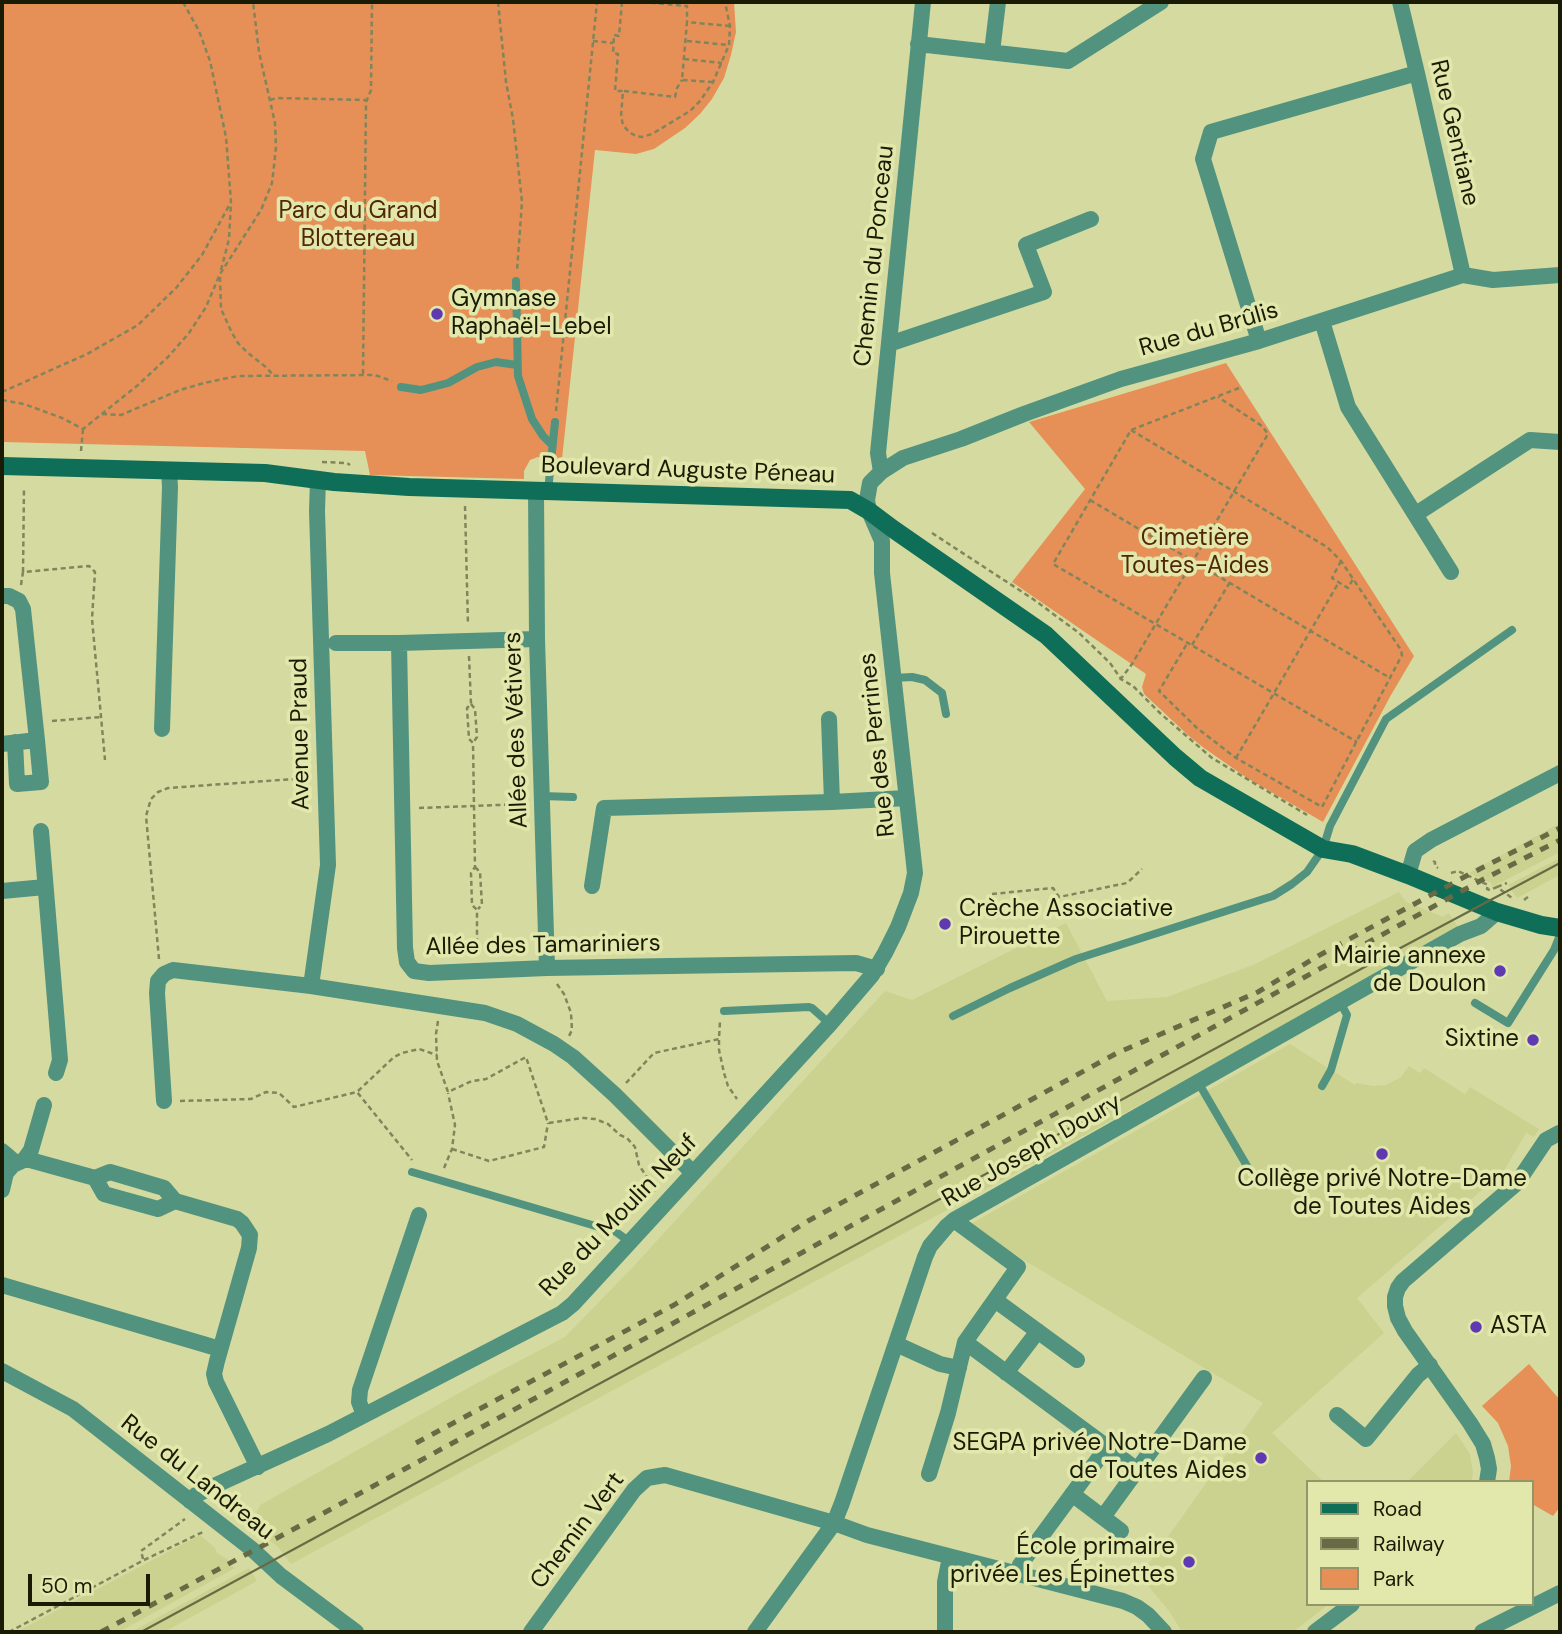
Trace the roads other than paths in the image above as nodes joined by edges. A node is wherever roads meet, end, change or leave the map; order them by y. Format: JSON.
{"nodes":[{"id":1,"x":923,"y":2,"type":"edge"},
{"id":2,"x":998,"y":2,"type":"edge"},
{"id":3,"x":1161,"y":2,"type":"edge"},
{"id":4,"x":1400,"y":2,"type":"edge"},
{"id":5,"x":918,"y":44,"type":"junction"},
{"id":6,"x":992,"y":52,"type":"junction"},
{"id":7,"x":1418,"y":73,"type":"junction"},
{"id":8,"x":1091,"y":219,"type":"dead end"},
{"id":9,"x":1462,"y":275,"type":"junction"},
{"id":10,"x":1560,"y":275,"type":"edge"},
{"id":11,"x":516,"y":281,"type":"road end"},
{"id":12,"x":1322,"y":321,"type":"junction"},
{"id":13,"x":1259,"y":341,"type":"junction"},
{"id":14,"x":889,"y":344,"type":"junction"},
{"id":15,"x":517,"y":365,"type":"junction"},
{"id":16,"x":401,"y":387,"type":"road end"},
{"id":17,"x":555,"y":422,"type":"road end"},
{"id":18,"x":1560,"y":442,"type":"edge"},
{"id":19,"x":552,"y":445,"type":"junction"},
{"id":20,"x":2,"y":466,"type":"edge"},
{"id":21,"x":169,"y":470,"type":"junction"},
{"id":22,"x":881,"y":472,"type":"junction"},
{"id":23,"x":318,"y":479,"type":"junction"},
{"id":24,"x":542,"y":491,"type":"junction"},
{"id":25,"x":870,"y":511,"type":"junction"},
{"id":26,"x":1416,"y":514,"type":"junction"},
{"id":27,"x":1451,"y":572,"type":"dead end"},
{"id":28,"x":2,"y":596,"type":"edge"},
{"id":29,"x":1512,"y":630,"type":"dead end"},
{"id":30,"x":537,"y":639,"type":"junction"},
{"id":31,"x":336,"y":642,"type":"dead end"},
{"id":32,"x":398,"y":643,"type":"junction"},
{"id":33,"x":894,"y":678,"type":"junction"},
{"id":34,"x":946,"y":714,"type":"dead end"},
{"id":35,"x":828,"y":719,"type":"dead end"},
{"id":36,"x":162,"y":729,"type":"dead end"},
{"id":37,"x":37,"y":740,"type":"junction"},
{"id":38,"x":8,"y":743,"type":"edge"},
{"id":39,"x":1560,"y":773,"type":"edge"},
{"id":40,"x":573,"y":797,"type":"dead end"},
{"id":41,"x":907,"y":798,"type":"junction"},
{"id":42,"x":542,"y":800,"type":"junction"},
{"id":43,"x":832,"y":802,"type":"junction"},
{"id":44,"x":41,"y":831,"type":"dead end"},
{"id":45,"x":1323,"y":849,"type":"junction"},
{"id":46,"x":1408,"y":875,"type":"junction"},
{"id":47,"x":592,"y":886,"type":"dead end"},
{"id":48,"x":45,"y":887,"type":"junction"},
{"id":49,"x":2,"y":891,"type":"edge"},
{"id":50,"x":1497,"y":912,"type":"junction"},
{"id":51,"x":1560,"y":928,"type":"edge"},
{"id":52,"x":1560,"y":935,"type":"edge"},
{"id":53,"x":542,"y":968,"type":"junction"},
{"id":54,"x":877,"y":969,"type":"junction"},
{"id":55,"x":311,"y":986,"type":"junction"},
{"id":56,"x":1340,"y":1002,"type":"junction"},
{"id":57,"x":1475,"y":1003,"type":"dead end"},
{"id":58,"x":724,"y":1011,"type":"road end"},
{"id":59,"x":953,"y":1016,"type":"dead end"},
{"id":60,"x":830,"y":1024,"type":"junction"},
{"id":61,"x":56,"y":1073,"type":"dead end"},
{"id":62,"x":1198,"y":1082,"type":"junction"},
{"id":63,"x":1322,"y":1086,"type":"dead end"},
{"id":64,"x":164,"y":1101,"type":"road end"},
{"id":65,"x":44,"y":1105,"type":"dead end"},
{"id":66,"x":1560,"y":1130,"type":"edge"},
{"id":67,"x":2,"y":1151,"type":"edge"},
{"id":68,"x":20,"y":1162,"type":"junction"},
{"id":69,"x":1247,"y":1166,"type":"dead end"},
{"id":70,"x":693,"y":1173,"type":"junction"},
{"id":71,"x":416,"y":1174,"type":"road end"},
{"id":72,"x":95,"y":1178,"type":"junction"},
{"id":73,"x":2,"y":1190,"type":"edge"},
{"id":74,"x":175,"y":1200,"type":"junction"},
{"id":75,"x":419,"y":1215,"type":"dead end"},
{"id":76,"x":954,"y":1220,"type":"junction"},
{"id":77,"x":630,"y":1242,"type":"junction"},
{"id":78,"x":2,"y":1285,"type":"edge"},
{"id":79,"x":995,"y":1300,"type":"junction"},
{"id":80,"x":1038,"y":1331,"type":"junction"},
{"id":81,"x":965,"y":1342,"type":"junction"},
{"id":82,"x":896,"y":1344,"type":"junction"},
{"id":83,"x":220,"y":1349,"type":"junction"},
{"id":84,"x":1077,"y":1360,"type":"dead end"},
{"id":85,"x":1430,"y":1365,"type":"junction"},
{"id":86,"x":959,"y":1368,"type":"junction"},
{"id":87,"x":2,"y":1371,"type":"edge"},
{"id":88,"x":1006,"y":1373,"type":"junction"},
{"id":89,"x":1204,"y":1378,"type":"dead end"},
{"id":90,"x":364,"y":1415,"type":"junction"},
{"id":91,"x":1337,"y":1415,"type":"dead end"},
{"id":92,"x":1107,"y":1447,"type":"junction"},
{"id":93,"x":258,"y":1466,"type":"junction"},
{"id":94,"x":1137,"y":1470,"type":"junction"},
{"id":95,"x":929,"y":1474,"type":"dead end"},
{"id":96,"x":1487,"y":1480,"type":"edge"},
{"id":97,"x":1072,"y":1494,"type":"junction"},
{"id":98,"x":194,"y":1504,"type":"junction"},
{"id":99,"x":1103,"y":1517,"type":"junction"},
{"id":100,"x":834,"y":1523,"type":"junction"},
{"id":101,"x":1121,"y":1531,"type":"dead end"},
{"id":102,"x":950,"y":1557,"type":"junction"},
{"id":103,"x":1016,"y":1574,"type":"junction"},
{"id":104,"x":1560,"y":1593,"type":"edge"},
{"id":105,"x":1349,"y":1606,"type":"edge"},
{"id":106,"x":346,"y":1629,"type":"edge"},
{"id":107,"x":531,"y":1632,"type":"edge"},
{"id":108,"x":755,"y":1632,"type":"edge"},
{"id":109,"x":945,"y":1632,"type":"edge"},
{"id":110,"x":1164,"y":1632,"type":"edge"},
{"id":111,"x":1315,"y":1632,"type":"edge"},
{"id":112,"x":1482,"y":1632,"type":"edge"}],
"edges":[{"from":1,"to":5,"type":"street","name":"Chemin du Ponceau"},
{"from":2,"to":6,"type":"street"},
{"from":3,"to":6,"type":"street"},
{"from":4,"to":7,"type":"street","name":"Rue Gentiane"},
{"from":5,"to":6,"type":"street"},
{"from":5,"to":14,"type":"street","name":"Chemin du Ponceau"},
{"from":7,"to":9,"type":"street","name":"Rue Gentiane"},
{"from":7,"to":13,"type":"street"},
{"from":8,"to":14,"type":"street"},
{"from":9,"to":10,"type":"street","name":"Rue du Brûlis"},
{"from":9,"to":12,"type":"street","name":"Rue du Brûlis"},
{"from":11,"to":15,"type":"lane"},
{"from":12,"to":13,"type":"street","name":"Rue du Brûlis"},
{"from":12,"to":26,"type":"street"},
{"from":13,"to":22,"type":"street","name":"Rue du Brûlis"},
{"from":14,"to":22,"type":"street","name":"Chemin du Ponceau"},
{"from":15,"to":16,"type":"lane"},
{"from":15,"to":19,"type":"lane"},
{"from":17,"to":19,"type":"lane"},
{"from":18,"to":26,"type":"street"},
{"from":19,"to":24,"type":"lane"},
{"from":20,"to":21,"type":"street","name":"Boulevard Auguste Péneau"},
{"from":21,"to":23,"type":"street","name":"Boulevard Auguste Péneau"},
{"from":21,"to":36,"type":"street"},
{"from":22,"to":25,"type":"street","name":"Chemin du Ponceau"},
{"from":23,"to":24,"type":"street","name":"Boulevard Auguste Péneau"},
{"from":23,"to":55,"type":"street","name":"Avenue Praud"},
{"from":24,"to":25,"type":"street","name":"Boulevard Auguste Péneau"},
{"from":24,"to":30,"type":"street","name":"Allée des Vétivers"},
{"from":25,"to":33,"type":"street","name":"Rue des Perrines"},
{"from":25,"to":45,"type":"street","name":"Boulevard Auguste Péneau"},
{"from":26,"to":27,"type":"street"},
{"from":28,"to":37,"type":"street"},
{"from":29,"to":45,"type":"lane"},
{"from":30,"to":32,"type":"street"},
{"from":30,"to":42,"type":"street","name":"Allée des Vétivers"},
{"from":31,"to":32,"type":"street"},
{"from":32,"to":53,"type":"street","name":"Allée des Tamariniers"},
{"from":33,"to":34,"type":"lane"},
{"from":33,"to":41,"type":"street","name":"Rue des Perrines"},
{"from":35,"to":43,"type":"street"},
{"from":37,"to":38,"type":"street"},
{"from":37,"to":38,"type":"street"},
{"from":39,"to":46,"type":"street"},
{"from":40,"to":42,"type":"lane"},
{"from":41,"to":43,"type":"street"},
{"from":41,"to":54,"type":"street","name":"Rue des Perrines"},
{"from":42,"to":53,"type":"street","name":"Allée des Vétivers"},
{"from":43,"to":47,"type":"street"},
{"from":44,"to":48,"type":"street"},
{"from":45,"to":46,"type":"street","name":"Boulevard Auguste Péneau"},
{"from":45,"to":59,"type":"lane"},
{"from":46,"to":50,"type":"street","name":"Boulevard Auguste Péneau"},
{"from":48,"to":49,"type":"street"},
{"from":48,"to":61,"type":"street"},
{"from":50,"to":51,"type":"street","name":"Boulevard Auguste Péneau"},
{"from":50,"to":56,"type":"street","name":"Rue Joseph Doury"},
{"from":52,"to":57,"type":"lane"},
{"from":53,"to":54,"type":"street","name":"Allée des Tamariniers"},
{"from":54,"to":60,"type":"street","name":"Rue du Moulin Neuf"},
{"from":55,"to":64,"type":"street"},
{"from":55,"to":70,"type":"street"},
{"from":56,"to":62,"type":"street","name":"Rue Joseph Doury"},
{"from":56,"to":63,"type":"lane"},
{"from":58,"to":60,"type":"lane"},
{"from":60,"to":70,"type":"street","name":"Rue du Moulin Neuf"},
{"from":62,"to":69,"type":"lane"},
{"from":62,"to":76,"type":"street","name":"Rue Joseph Doury"},
{"from":65,"to":68,"type":"street"},
{"from":66,"to":85,"type":"street"},
{"from":67,"to":68,"type":"street"},
{"from":68,"to":72,"type":"street"},
{"from":68,"to":73,"type":"street"},
{"from":70,"to":77,"type":"street","name":"Rue du Moulin Neuf"},
{"from":71,"to":77,"type":"lane"},
{"from":72,"to":74,"type":"street"},
{"from":72,"to":74,"type":"street"},
{"from":74,"to":83,"type":"street"},
{"from":75,"to":90,"type":"street"},
{"from":76,"to":79,"type":"street"},
{"from":76,"to":82,"type":"street","name":"Rue Joseph Doury"},
{"from":77,"to":90,"type":"street","name":"Rue du Moulin Neuf"},
{"from":78,"to":83,"type":"street"},
{"from":79,"to":80,"type":"street"},
{"from":79,"to":81,"type":"street"},
{"from":80,"to":84,"type":"street"},
{"from":80,"to":88,"type":"street"},
{"from":81,"to":86,"type":"street"},
{"from":81,"to":88,"type":"street"},
{"from":82,"to":86,"type":"street"},
{"from":82,"to":100,"type":"street","name":"Rue Joseph Doury"},
{"from":83,"to":93,"type":"street"},
{"from":85,"to":91,"type":"street"},
{"from":85,"to":96,"type":"street"},
{"from":86,"to":95,"type":"street"},
{"from":87,"to":98,"type":"street","name":"Rue du Landreau"},
{"from":88,"to":92,"type":"street"},
{"from":89,"to":94,"type":"street"},
{"from":90,"to":93,"type":"street","name":"Rue du Moulin Neuf"},
{"from":92,"to":94,"type":"street"},
{"from":92,"to":97,"type":"street"},
{"from":93,"to":98,"type":"street","name":"Rue du Moulin Neuf"},
{"from":94,"to":99,"type":"street"},
{"from":97,"to":99,"type":"street"},
{"from":97,"to":103,"type":"street"},
{"from":98,"to":106,"type":"street","name":"Rue du Landreau"},
{"from":99,"to":101,"type":"street"},
{"from":100,"to":102,"type":"street","name":"Chemin Vert"},
{"from":100,"to":107,"type":"street","name":"Chemin Vert"},
{"from":100,"to":108,"type":"street","name":"Rue Joseph Doury"},
{"from":102,"to":103,"type":"street","name":"Chemin Vert"},
{"from":102,"to":109,"type":"street"},
{"from":103,"to":110,"type":"street","name":"Chemin Vert"},
{"from":104,"to":112,"type":"street"},
{"from":105,"to":111,"type":"street"}]}
